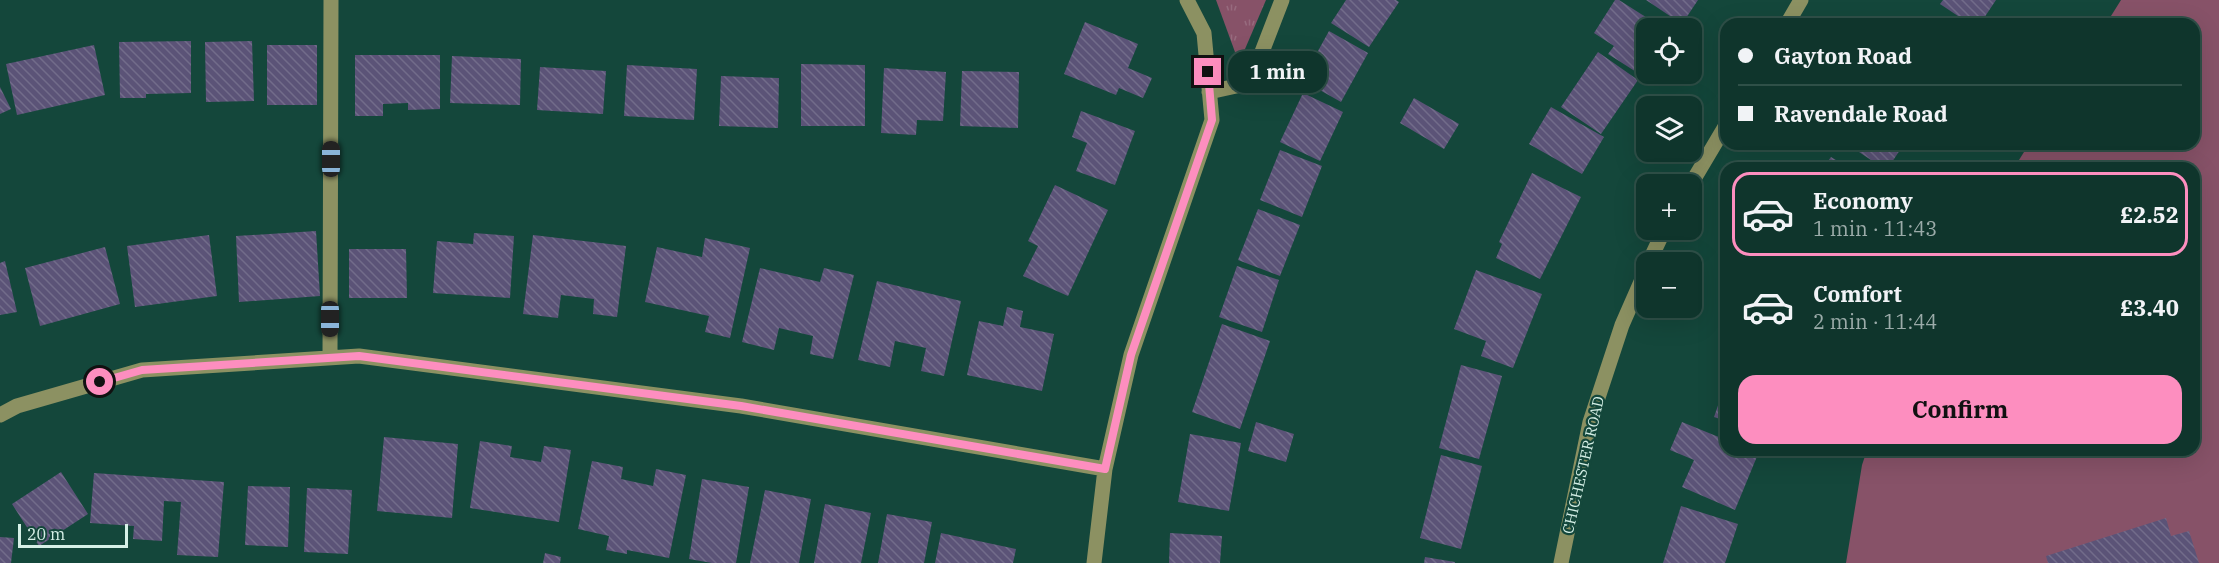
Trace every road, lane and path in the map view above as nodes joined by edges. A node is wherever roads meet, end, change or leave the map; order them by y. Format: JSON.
{"nodes":[{"id":1,"x":331,"y":0,"type":"edge"},
{"id":2,"x":1187,"y":0,"type":"edge"},
{"id":3,"x":1282,"y":0,"type":"edge"},
{"id":4,"x":1801,"y":0,"type":"edge"},
{"id":5,"x":1790,"y":18,"type":"edge"},
{"id":6,"x":1209,"y":92,"type":"junction"},
{"id":7,"x":1720,"y":135,"type":"edge"},
{"id":8,"x":1697,"y":174,"type":"edge"},
{"id":9,"x":1636,"y":293,"type":"edge"},
{"id":10,"x":330,"y":358,"type":"junction"},
{"id":11,"x":0,"y":415,"type":"edge"},
{"id":12,"x":1105,"y":469,"type":"junction"},
{"id":13,"x":1094,"y":563,"type":"edge"},
{"id":14,"x":1561,"y":563,"type":"edge"}],
"edges":[{"from":1,"to":10,"type":"street"},
{"from":2,"to":6,"type":"street"},
{"from":3,"to":6,"type":"street"},
{"from":4,"to":5,"type":"street"},
{"from":6,"to":12,"type":"street"},
{"from":7,"to":8,"type":"street"},
{"from":9,"to":14,"type":"street","name":"CHICHESTER ROAD"},
{"from":10,"to":11,"type":"street"},
{"from":10,"to":12,"type":"street"},
{"from":12,"to":13,"type":"street"}]}
